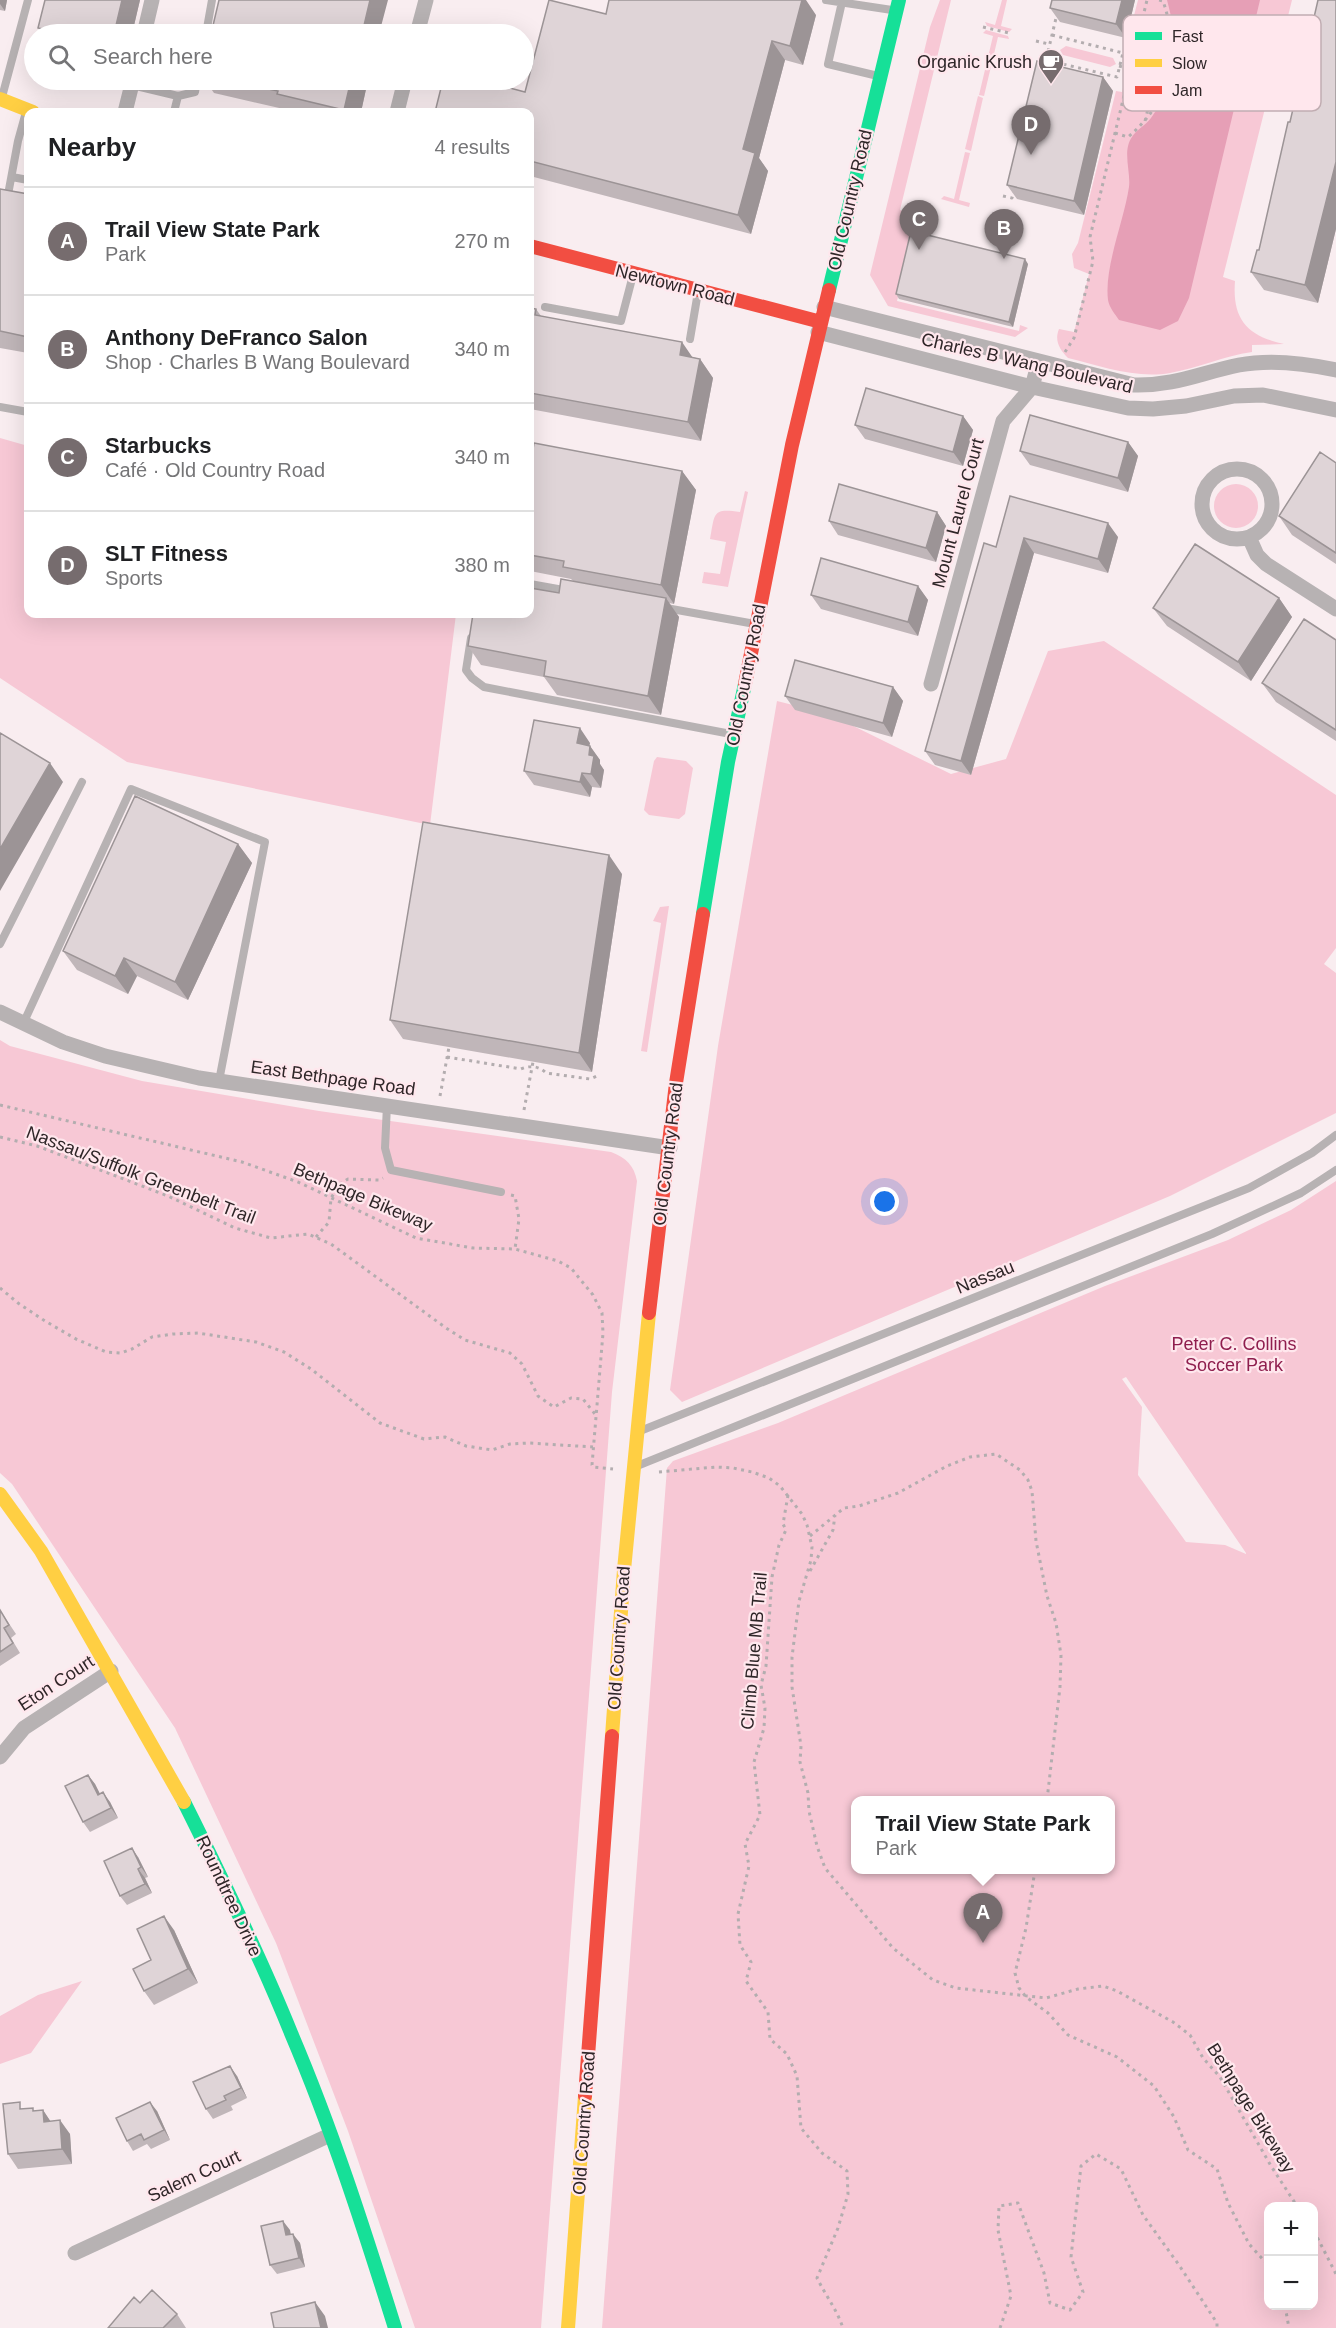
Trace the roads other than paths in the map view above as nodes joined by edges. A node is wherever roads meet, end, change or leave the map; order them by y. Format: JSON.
{"nodes":[{"id":1,"x":28,"y":0,"type":"edge"},
{"id":2,"x":152,"y":0,"type":"edge"},
{"id":3,"x":212,"y":0,"type":"edge"},
{"id":4,"x":426,"y":0,"type":"edge"},
{"id":5,"x":826,"y":0,"type":"edge"},
{"id":6,"x":842,"y":2,"type":"junction"},
{"id":7,"x":897,"y":5,"type":"edge"},
{"id":8,"x":146,"y":24,"type":"edge"},
{"id":9,"x":208,"y":24,"type":"edge"},
{"id":10,"x":420,"y":24,"type":"edge"},
{"id":11,"x":879,"y":77,"type":"junction"},
{"id":12,"x":131,"y":90,"type":"edge"},
{"id":13,"x":159,"y":90,"type":"edge"},
{"id":14,"x":195,"y":90,"type":"edge"},
{"id":15,"x":402,"y":90,"type":"edge"},
{"id":16,"x":178,"y":96,"type":"junction"},
{"id":17,"x":1,"y":100,"type":"edge"},
{"id":18,"x":126,"y":108,"type":"edge"},
{"id":19,"x":175,"y":108,"type":"edge"},
{"id":20,"x":398,"y":108,"type":"edge"},
{"id":21,"x":24,"y":109,"type":"edge"},
{"id":22,"x":24,"y":133,"type":"edge"},
{"id":23,"x":12,"y":177,"type":"junction"},
{"id":24,"x":24,"y":179,"type":"edge"},
{"id":25,"x":6,"y":208,"type":"edge"},
{"id":26,"x":534,"y":247,"type":"edge"},
{"id":27,"x":633,"y":275,"type":"junction"},
{"id":28,"x":699,"y":290,"type":"junction"},
{"id":29,"x":545,"y":307,"type":"dead end"},
{"id":30,"x":821,"y":321,"type":"junction"},
{"id":31,"x":690,"y":339,"type":"dead end"},
{"id":32,"x":1039,"y":361,"type":"junction"},
{"id":33,"x":1336,"y":370,"type":"edge"},
{"id":34,"x":1032,"y":387,"type":"junction"},
{"id":35,"x":0,"y":407,"type":"edge"},
{"id":36,"x":1336,"y":410,"type":"edge"},
{"id":37,"x":24,"y":411,"type":"edge"},
{"id":38,"x":1249,"y":537,"type":"junction"},
{"id":39,"x":534,"y":585,"type":"edge"},
{"id":40,"x":576,"y":592,"type":"edge"},
{"id":41,"x":657,"y":606,"type":"edge"},
{"id":42,"x":1336,"y":609,"type":"edge"},
{"id":43,"x":756,"y":624,"type":"junction"},
{"id":44,"x":472,"y":633,"type":"edge"},
{"id":45,"x":931,"y":684,"type":"dead end"},
{"id":46,"x":735,"y":735,"type":"junction"},
{"id":47,"x":82,"y":782,"type":"dead end"},
{"id":48,"x":0,"y":944,"type":"edge"},
{"id":49,"x":0,"y":1012,"type":"edge"},
{"id":50,"x":23,"y":1025,"type":"junction"},
{"id":51,"x":219,"y":1081,"type":"junction"},
{"id":52,"x":387,"y":1105,"type":"junction"},
{"id":53,"x":1336,"y":1136,"type":"edge"},
{"id":54,"x":670,"y":1148,"type":"junction"},
{"id":55,"x":1336,"y":1170,"type":"edge"},
{"id":56,"x":501,"y":1192,"type":"road end"},
{"id":57,"x":637,"y":1432,"type":"junction"},
{"id":58,"x":635,"y":1466,"type":"junction"},
{"id":59,"x":0,"y":1494,"type":"edge"},
{"id":60,"x":111,"y":1671,"type":"junction"},
{"id":61,"x":0,"y":1757,"type":"edge"},
{"id":62,"x":330,"y":2135,"type":"junction"},
{"id":63,"x":75,"y":2253,"type":"dead end"},
{"id":64,"x":395,"y":2328,"type":"edge"},
{"id":65,"x":568,"y":2328,"type":"edge"}],
"edges":[{"from":1,"to":17,"type":"lane"},
{"from":2,"to":8,"type":"street"},
{"from":3,"to":9,"type":"lane"},
{"from":4,"to":10,"type":"street"},
{"from":5,"to":6,"type":"lane"},
{"from":6,"to":7,"type":"lane"},
{"from":6,"to":11,"type":"lane"},
{"from":7,"to":11,"type":"main road","name":"Old Country Road"},
{"from":11,"to":30,"type":"main road","name":"Old Country Road"},
{"from":12,"to":18,"type":"street"},
{"from":13,"to":16,"type":"lane"},
{"from":14,"to":16,"type":"lane"},
{"from":15,"to":20,"type":"street"},
{"from":16,"to":19,"type":"lane"},
{"from":17,"to":21,"type":"main road"},
{"from":22,"to":23,"type":"lane"},
{"from":23,"to":24,"type":"lane"},
{"from":23,"to":25,"type":"lane"},
{"from":26,"to":27,"type":"main road","name":"Newtown Road"},
{"from":27,"to":28,"type":"main road","name":"Newtown Road"},
{"from":27,"to":29,"type":"lane"},
{"from":28,"to":30,"type":"main road","name":"Newtown Road"},
{"from":28,"to":31,"type":"lane"},
{"from":30,"to":32,"type":"street","name":"Charles B Wang Boulevard"},
{"from":30,"to":34,"type":"street","name":"Charles B Wang Boulevard"},
{"from":30,"to":43,"type":"main road","name":"Old Country Road"},
{"from":32,"to":33,"type":"street","name":"Charles B Wang Boulevard"},
{"from":32,"to":34,"type":"street","name":"Mount Laurel Court"},
{"from":34,"to":36,"type":"street","name":"Charles B Wang Boulevard"},
{"from":34,"to":45,"type":"street","name":"Mount Laurel Court"},
{"from":35,"to":37,"type":"lane"},
{"from":38,"to":38,"type":"street"},
{"from":38,"to":42,"type":"street"},
{"from":39,"to":40,"type":"lane"},
{"from":41,"to":43,"type":"lane"},
{"from":43,"to":46,"type":"main road","name":"Old Country Road"},
{"from":44,"to":46,"type":"lane"},
{"from":46,"to":54,"type":"main road","name":"Old Country Road"},
{"from":47,"to":48,"type":"lane"},
{"from":49,"to":50,"type":"street","name":"East Bethpage Road"},
{"from":50,"to":51,"type":"street","name":"East Bethpage Road"},
{"from":50,"to":51,"type":"lane"},
{"from":51,"to":52,"type":"street","name":"East Bethpage Road"},
{"from":52,"to":54,"type":"street","name":"East Bethpage Road"},
{"from":52,"to":56,"type":"lane"},
{"from":53,"to":57,"type":"lane","name":"Nassau"},
{"from":54,"to":57,"type":"main road","name":"Old Country Road"},
{"from":55,"to":58,"type":"lane"},
{"from":57,"to":58,"type":"main road","name":"Old Country Road"},
{"from":58,"to":65,"type":"main road","name":"Old Country Road"},
{"from":59,"to":60,"type":"main road","name":"Roundtree Drive"},
{"from":60,"to":61,"type":"street","name":"Eton Court"},
{"from":60,"to":62,"type":"main road","name":"Roundtree Drive"},
{"from":62,"to":63,"type":"street","name":"Salem Court"},
{"from":62,"to":64,"type":"main road","name":"Roundtree Drive"}]}
